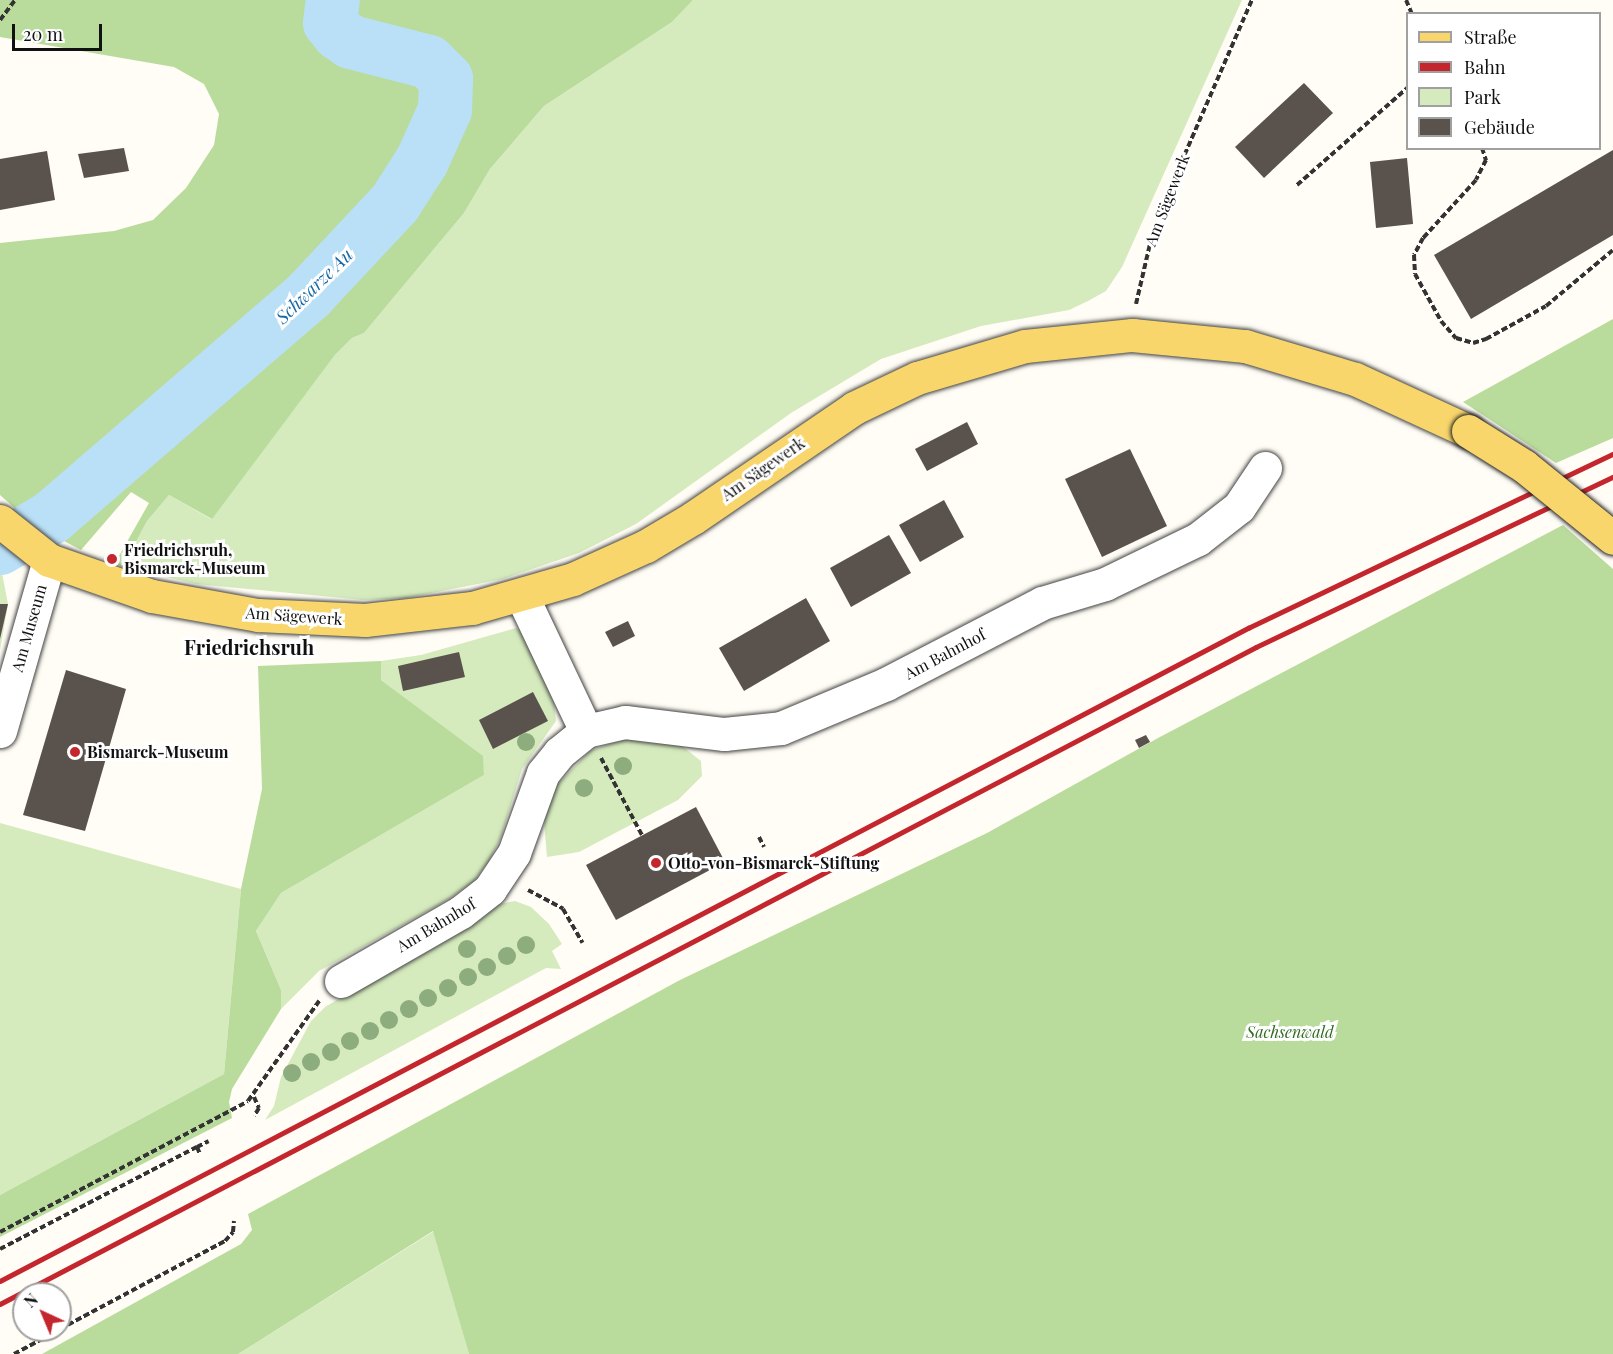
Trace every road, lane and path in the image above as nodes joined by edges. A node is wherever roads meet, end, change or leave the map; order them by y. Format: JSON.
{"nodes":[{"id":1,"x":15,"y":0,"type":"edge"},
{"id":2,"x":1252,"y":0,"type":"edge"},
{"id":3,"x":0,"y":20,"type":"edge"},
{"id":4,"x":1406,"y":88,"type":"edge"},
{"id":5,"x":1483,"y":150,"type":"edge"},
{"id":6,"x":1297,"y":185,"type":"dead end"},
{"id":7,"x":1613,"y":250,"type":"edge"},
{"id":8,"x":1132,"y":335,"type":"junction"},
{"id":9,"x":1265,"y":468,"type":"dead end"},
{"id":10,"x":0,"y":521,"type":"edge"},
{"id":11,"x":1613,"y":538,"type":"edge"},
{"id":12,"x":49,"y":560,"type":"junction"},
{"id":13,"x":522,"y":596,"type":"junction"},
{"id":14,"x":0,"y":731,"type":"edge"},
{"id":15,"x":592,"y":741,"type":"junction"},
{"id":16,"x":642,"y":836,"type":"dead end"},
{"id":17,"x":759,"y":837,"type":"dead end"},
{"id":18,"x":764,"y":847,"type":"dead end"},
{"id":19,"x":500,"y":876,"type":"junction"},
{"id":20,"x":583,"y":943,"type":"dead end"},
{"id":21,"x":341,"y":981,"type":"joint"},
{"id":22,"x":254,"y":1097,"type":"junction"},
{"id":23,"x":254,"y":1116,"type":"dead end"},
{"id":24,"x":209,"y":1141,"type":"dead end"},
{"id":25,"x":197,"y":1147,"type":"junction"},
{"id":26,"x":200,"y":1154,"type":"dead end"},
{"id":27,"x":234,"y":1221,"type":"dead end"},
{"id":28,"x":0,"y":1232,"type":"edge"},
{"id":29,"x":0,"y":1249,"type":"edge"},
{"id":30,"x":72,"y":1323,"type":"edge"},
{"id":31,"x":36,"y":1342,"type":"edge"},
{"id":32,"x":14,"y":1354,"type":"edge"}],
"edges":[{"from":1,"to":3,"type":"path"},
{"from":2,"to":8,"type":"path","name":"Am Sägewerk"},
{"from":4,"to":6,"type":"path"},
{"from":5,"to":7,"type":"path"},
{"from":8,"to":11,"type":"main road","bridge":true},
{"from":8,"to":13,"type":"main road","name":"Am Sägewerk"},
{"from":9,"to":15,"type":"street","name":"Am Bahnhof"},
{"from":10,"to":12,"type":"main road","name":"Am Sägewerk"},
{"from":12,"to":13,"type":"main road","name":"Am Sägewerk"},
{"from":12,"to":14,"type":"street","name":"Am Museum"},
{"from":13,"to":15,"type":"street"},
{"from":15,"to":16,"type":"path"},
{"from":15,"to":19,"type":"street","name":"Am Bahnhof"},
{"from":17,"to":18,"type":"path"},
{"from":19,"to":20,"type":"path"},
{"from":19,"to":21,"type":"street","name":"Am Bahnhof"},
{"from":21,"to":22,"type":"path"},
{"from":22,"to":23,"type":"path"},
{"from":22,"to":28,"type":"path"},
{"from":24,"to":25,"type":"path"},
{"from":25,"to":26,"type":"path"},
{"from":25,"to":29,"type":"path"},
{"from":27,"to":30,"type":"path"},
{"from":31,"to":32,"type":"path"}]}
